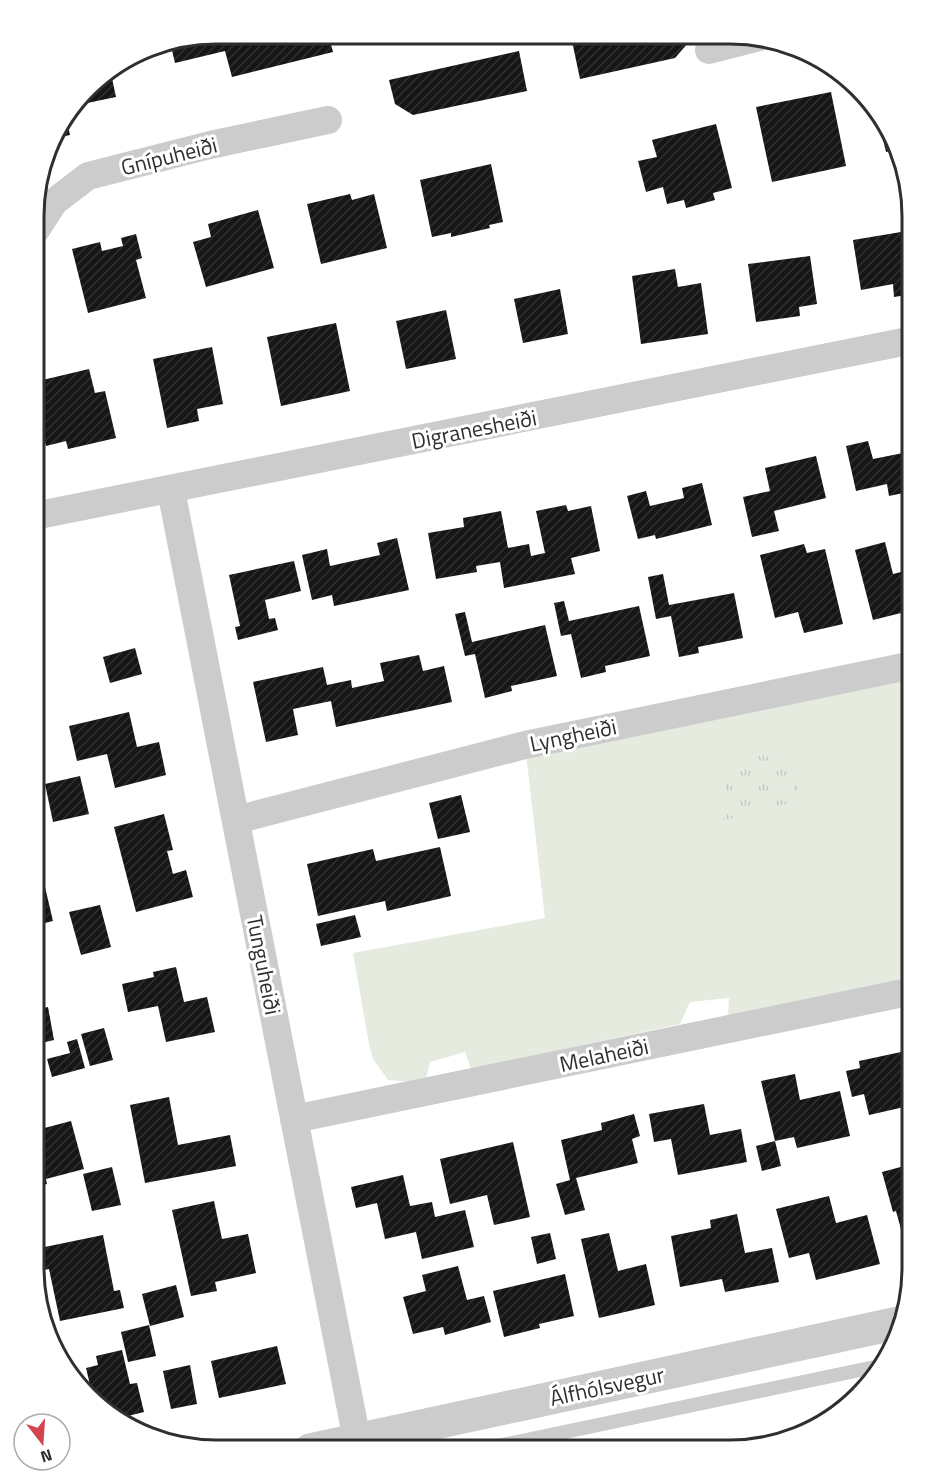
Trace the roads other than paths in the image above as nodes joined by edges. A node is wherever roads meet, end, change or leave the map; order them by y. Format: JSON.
{"nodes":[{"id":1,"x":734,"y":44,"type":"edge"},
{"id":2,"x":710,"y":51,"type":"dead end"},
{"id":3,"x":328,"y":120,"type":"dead end"},
{"id":4,"x":44,"y":218,"type":"edge"},
{"id":5,"x":902,"y":342,"type":"edge"},
{"id":6,"x":171,"y":490,"type":"junction"},
{"id":7,"x":44,"y":514,"type":"edge"},
{"id":8,"x":902,"y":667,"type":"edge"},
{"id":9,"x":236,"y":820,"type":"junction"},
{"id":10,"x":902,"y":993,"type":"edge"},
{"id":11,"x":294,"y":1119,"type":"junction"},
{"id":12,"x":893,"y":1324,"type":"edge"},
{"id":13,"x":870,"y":1368,"type":"edge"},
{"id":14,"x":357,"y":1440,"type":"joint"},
{"id":15,"x":527,"y":1440,"type":"edge"}],
"edges":[{"from":1,"to":2,"type":"street"},
{"from":3,"to":4,"type":"street","name":"Gnípuheiði"},
{"from":5,"to":6,"type":"street","name":"Digranesheiði"},
{"from":6,"to":7,"type":"street","name":"Digranesheiði"},
{"from":6,"to":9,"type":"street","name":"Tunguheiði"},
{"from":8,"to":9,"type":"street","name":"Lyngheiði"},
{"from":9,"to":11,"type":"street","name":"Tunguheiði"},
{"from":10,"to":11,"type":"street","name":"Melaheiði"},
{"from":11,"to":14,"type":"street","name":"Tunguheiði"},
{"from":12,"to":14,"type":"street","name":"Álfhólsvegur"},
{"from":13,"to":15,"type":"lane","name":"Álfhólsvegur"}]}
